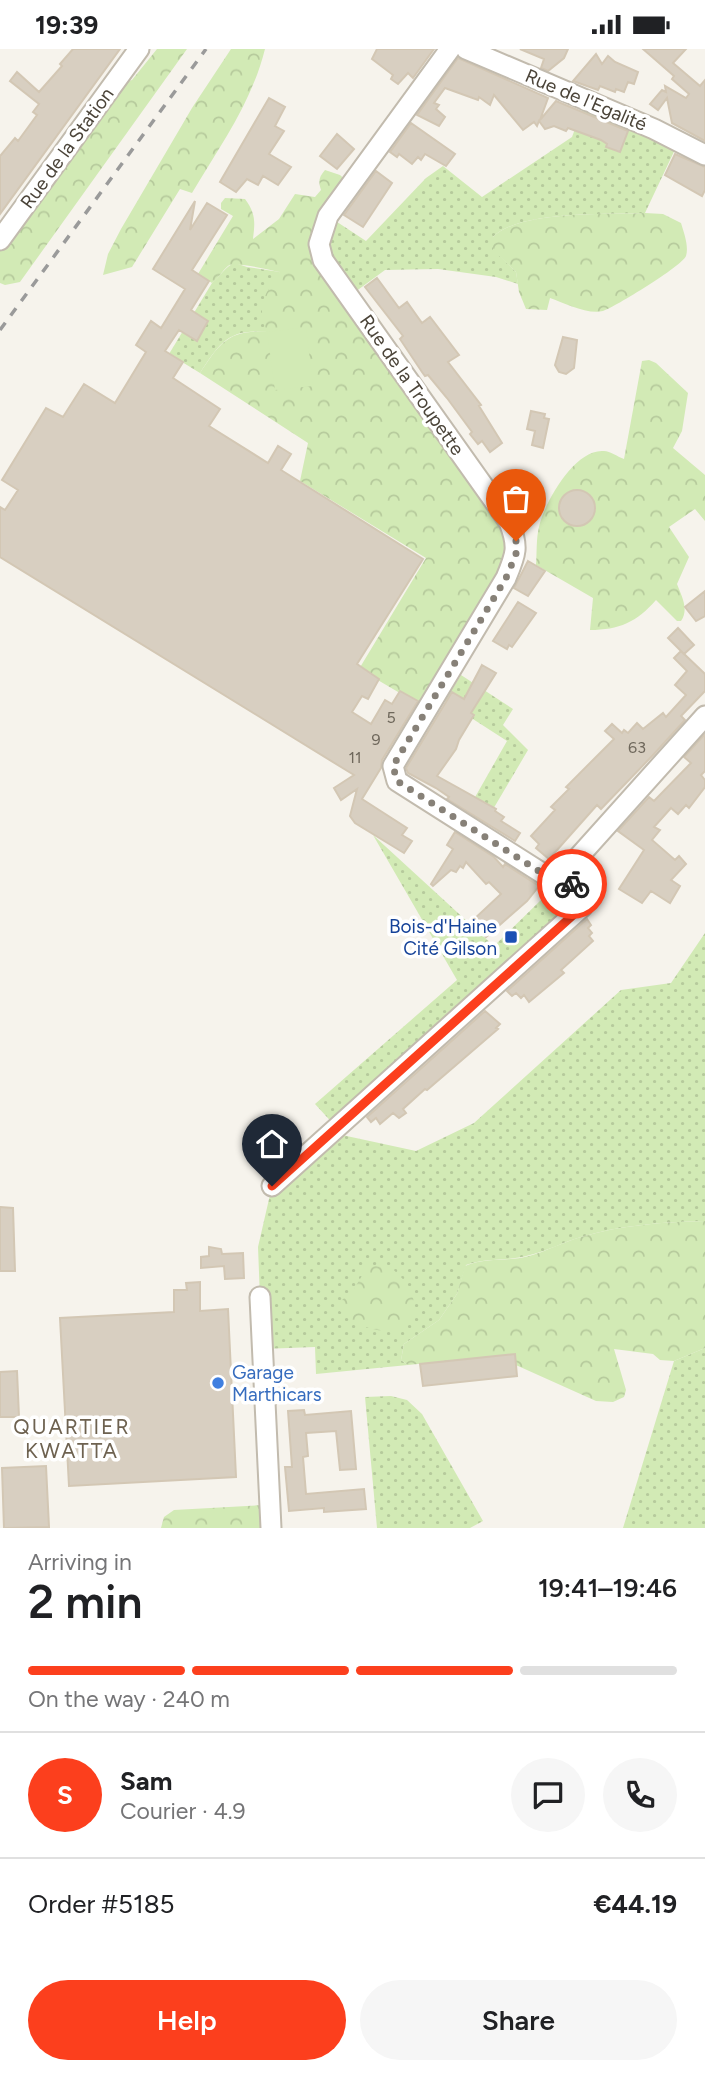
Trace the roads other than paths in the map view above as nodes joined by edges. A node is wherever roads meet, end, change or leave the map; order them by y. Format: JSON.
{"nodes":[{"id":1,"x":450,"y":49,"type":"edge"},
{"id":2,"x":466,"y":49,"type":"edge"},
{"id":3,"x":141,"y":51,"type":"edge"},
{"id":4,"x":705,"y":155,"type":"edge"},
{"id":5,"x":0,"y":240,"type":"edge"},
{"id":6,"x":705,"y":716,"type":"edge"},
{"id":7,"x":560,"y":876,"type":"junction"},
{"id":8,"x":272,"y":1186,"type":"dead end"},
{"id":9,"x":260,"y":1297,"type":"dead end"},
{"id":10,"x":271,"y":1528,"type":"edge"}],
"edges":[{"from":1,"to":7,"type":"street","name":"Rue de la Troupette"},
{"from":2,"to":4,"type":"street","name":"Rue de l'Egalité"},
{"from":3,"to":5,"type":"street","name":"Rue de la Station"},
{"from":6,"to":7,"type":"street"},
{"from":7,"to":8,"type":"street"},
{"from":9,"to":10,"type":"street"}]}
